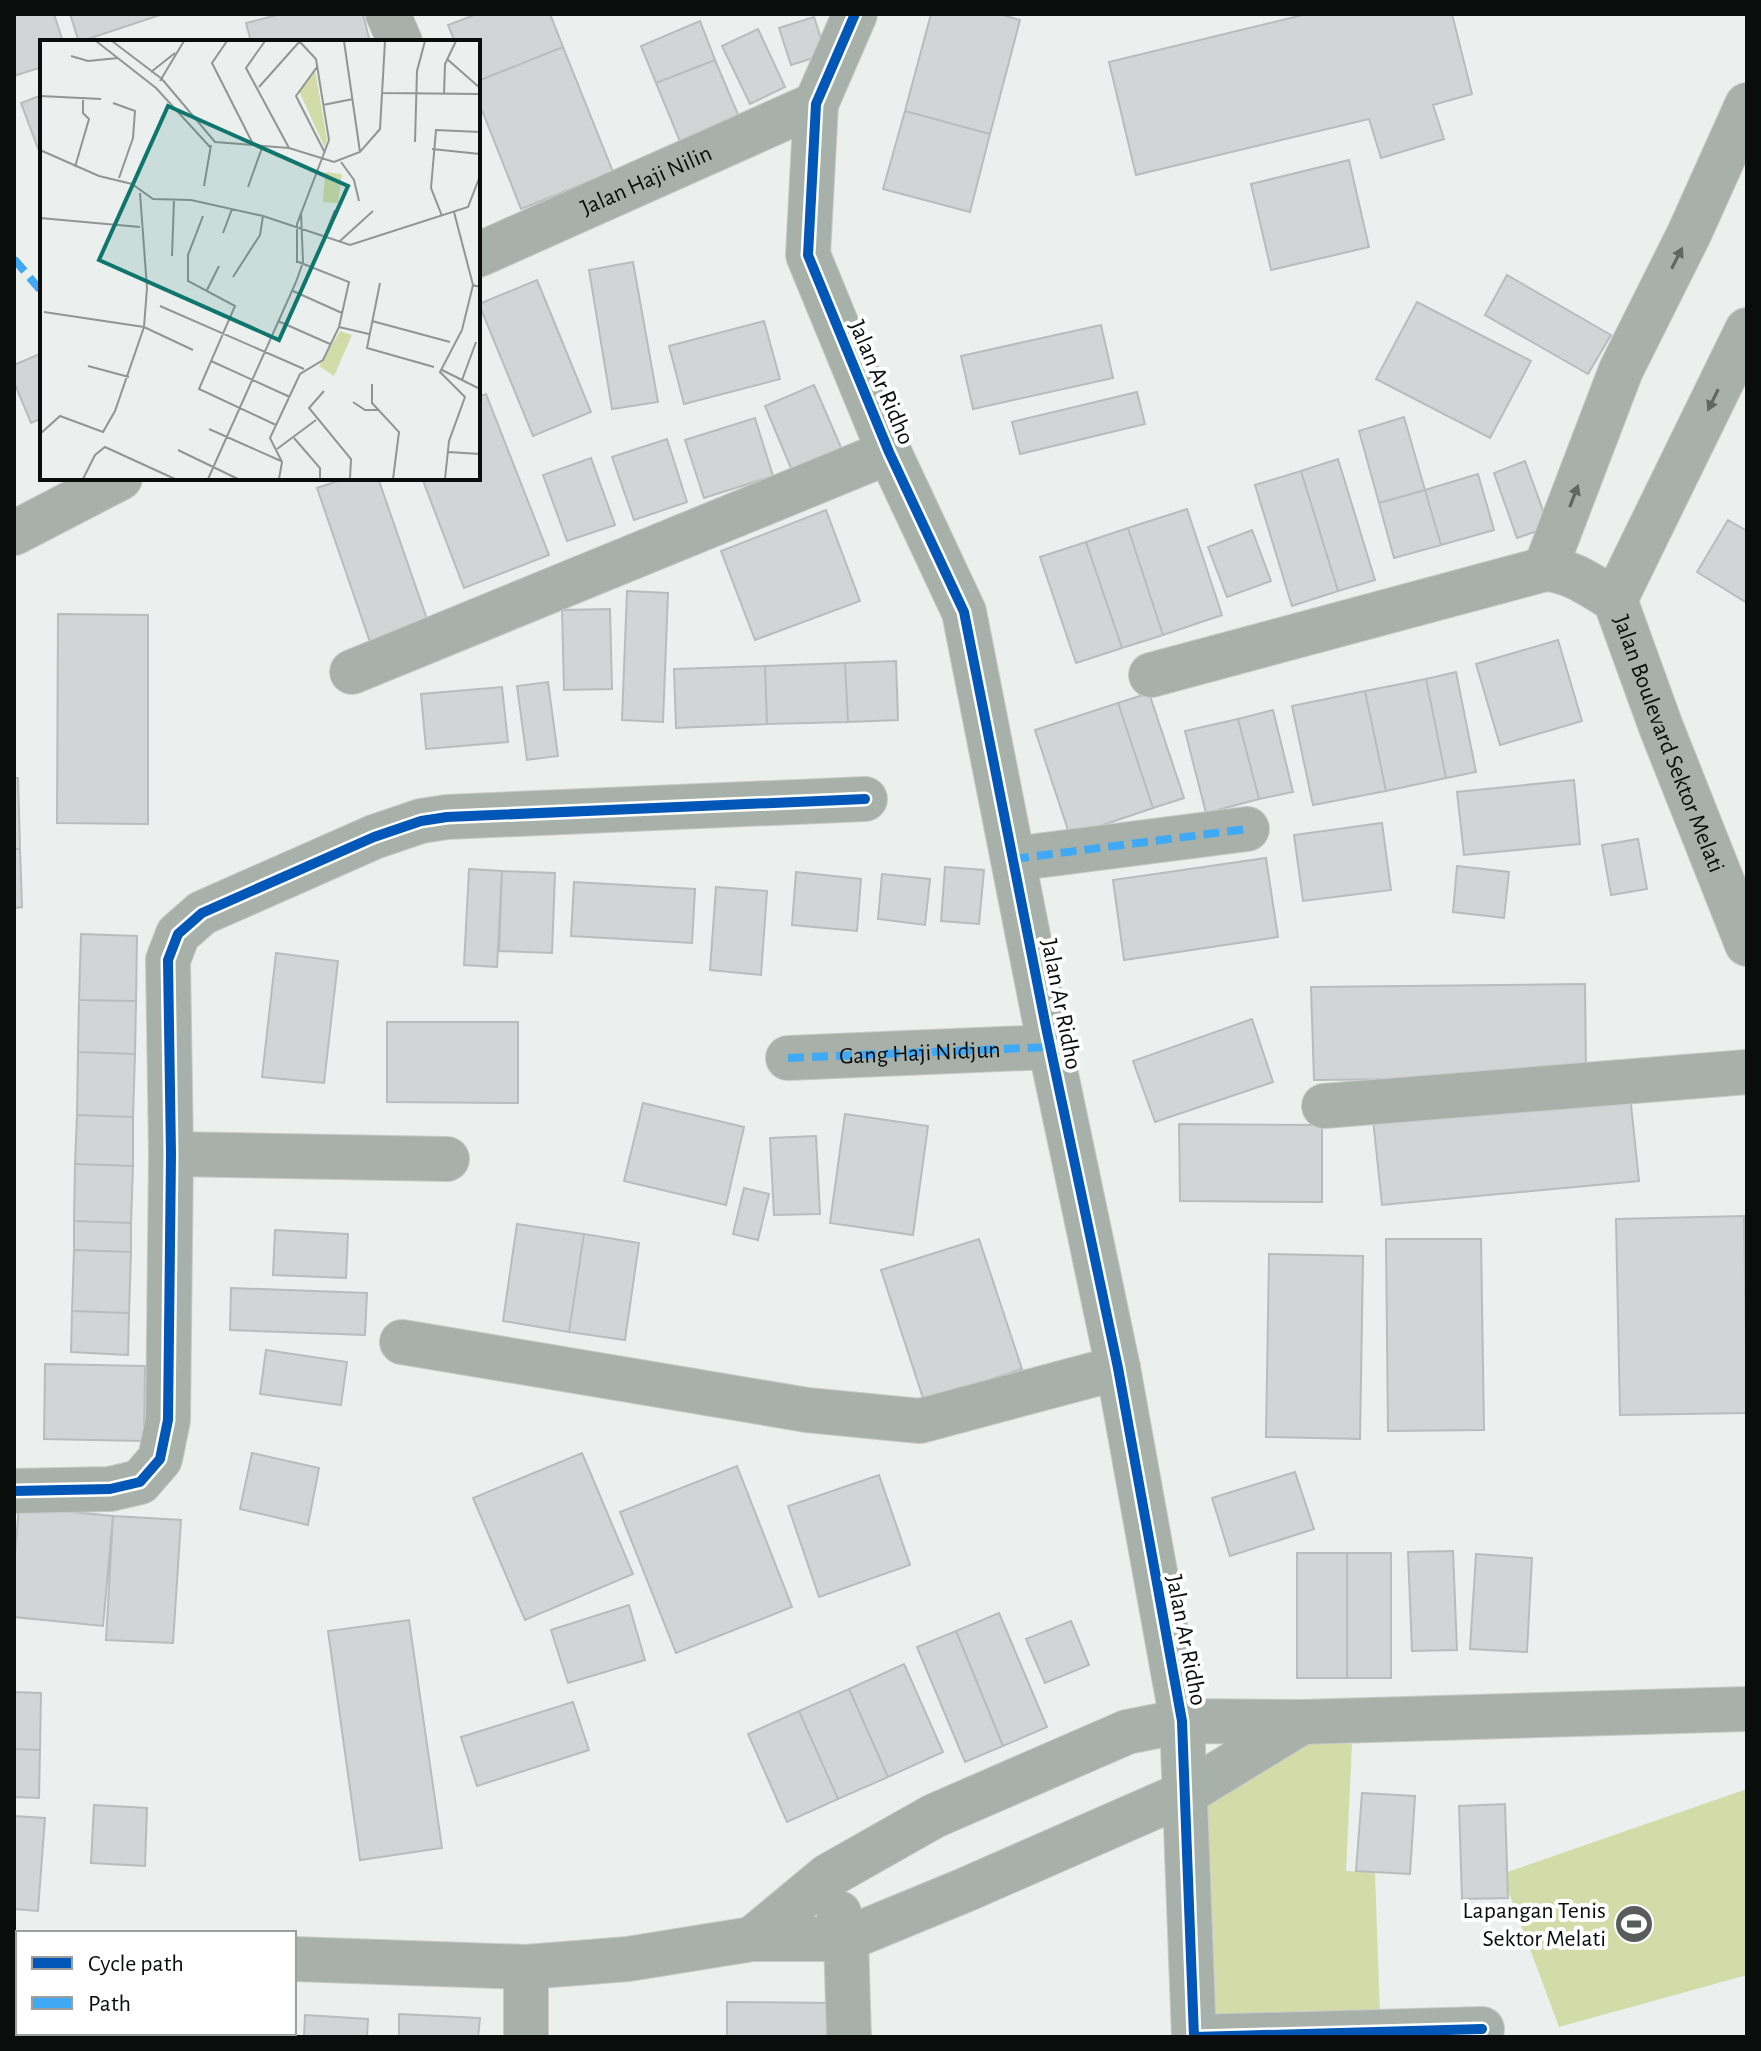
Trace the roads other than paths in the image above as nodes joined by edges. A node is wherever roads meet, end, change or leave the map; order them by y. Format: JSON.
{"nodes":[{"id":1,"x":388,"y":14,"type":"edge"},
{"id":2,"x":855,"y":14,"type":"edge"},
{"id":3,"x":399,"y":40,"type":"edge"},
{"id":4,"x":816,"y":104,"type":"junction"},
{"id":5,"x":1747,"y":105,"type":"edge"},
{"id":6,"x":481,"y":245,"type":"edge"},
{"id":7,"x":1747,"y":330,"type":"edge"},
{"id":8,"x":889,"y":452,"type":"junction"},
{"id":9,"x":116,"y":480,"type":"edge"},
{"id":10,"x":14,"y":533,"type":"edge"},
{"id":11,"x":1545,"y":569,"type":"junction"},
{"id":12,"x":1615,"y":600,"type":"junction"},
{"id":13,"x":352,"y":672,"type":"dead end"},
{"id":14,"x":1151,"y":675,"type":"dead end"},
{"id":15,"x":865,"y":799,"type":"dead end"},
{"id":16,"x":1247,"y":829,"type":"dead end"},
{"id":17,"x":1013,"y":859,"type":"junction"},
{"id":18,"x":1747,"y":944,"type":"edge"},
{"id":19,"x":1050,"y":1047,"type":"junction"},
{"id":20,"x":788,"y":1058,"type":"dead end"},
{"id":21,"x":1747,"y":1072,"type":"edge"},
{"id":22,"x":1324,"y":1106,"type":"dead end"},
{"id":23,"x":171,"y":1154,"type":"junction"},
{"id":24,"x":447,"y":1159,"type":"dead end"},
{"id":25,"x":402,"y":1342,"type":"dead end"},
{"id":26,"x":1118,"y":1368,"type":"junction"},
{"id":27,"x":14,"y":1491,"type":"edge"},
{"id":28,"x":1747,"y":1709,"type":"edge"},
{"id":29,"x":1182,"y":1721,"type":"junction"},
{"id":30,"x":1302,"y":1722,"type":"junction"},
{"id":31,"x":1186,"y":1793,"type":"junction"},
{"id":32,"x":828,"y":1876,"type":"junction"},
{"id":33,"x":752,"y":1939,"type":"junction"},
{"id":34,"x":846,"y":1939,"type":"junction"},
{"id":35,"x":296,"y":1959,"type":"edge"},
{"id":36,"x":526,"y":1967,"type":"junction"},
{"id":37,"x":1482,"y":2029,"type":"dead end"},
{"id":38,"x":526,"y":2037,"type":"edge"},
{"id":39,"x":849,"y":2037,"type":"edge"},
{"id":40,"x":1194,"y":2037,"type":"edge"}],
"edges":[{"from":1,"to":3,"type":"street"},
{"from":2,"to":4,"type":"street","name":"Jalan Ar Ridho"},
{"from":4,"to":6,"type":"street","name":"Jalan Haji Nilin"},
{"from":4,"to":8,"type":"street","name":"Jalan Ar Ridho"},
{"from":11,"to":5,"type":"street","one_way":true},
{"from":7,"to":12,"type":"street","name":"Jalan Boulevard Sektor Melati","one_way":true},
{"from":8,"to":13,"type":"street"},
{"from":8,"to":17,"type":"street","name":"Jalan Ar Ridho"},
{"from":9,"to":10,"type":"street"},
{"from":11,"to":12,"type":"street"},
{"from":11,"to":14,"type":"street"},
{"from":12,"to":18,"type":"street","name":"Jalan Boulevard Sektor Melati"},
{"from":15,"to":23,"type":"street"},
{"from":16,"to":17,"type":"street"},
{"from":17,"to":19,"type":"street","name":"Jalan Ar Ridho"},
{"from":19,"to":20,"type":"street","name":"Gang Haji Nidjun"},
{"from":19,"to":26,"type":"street","name":"Jalan Ar Ridho"},
{"from":21,"to":22,"type":"street"},
{"from":23,"to":24,"type":"street"},
{"from":23,"to":27,"type":"street"},
{"from":25,"to":26,"type":"street"},
{"from":26,"to":29,"type":"street","name":"Jalan Ar Ridho"},
{"from":28,"to":30,"type":"street"},
{"from":29,"to":30,"type":"street"},
{"from":29,"to":31,"type":"street","name":"Jalan Ar Ridho"},
{"from":29,"to":32,"type":"street"},
{"from":30,"to":31,"type":"street"},
{"from":31,"to":34,"type":"street"},
{"from":31,"to":40,"type":"street","name":"Jalan Ar Ridho"},
{"from":32,"to":33,"type":"street"},
{"from":32,"to":34,"type":"street"},
{"from":33,"to":34,"type":"street"},
{"from":33,"to":36,"type":"street"},
{"from":34,"to":39,"type":"street"},
{"from":35,"to":36,"type":"street"},
{"from":36,"to":38,"type":"street"},
{"from":37,"to":40,"type":"street"}]}
